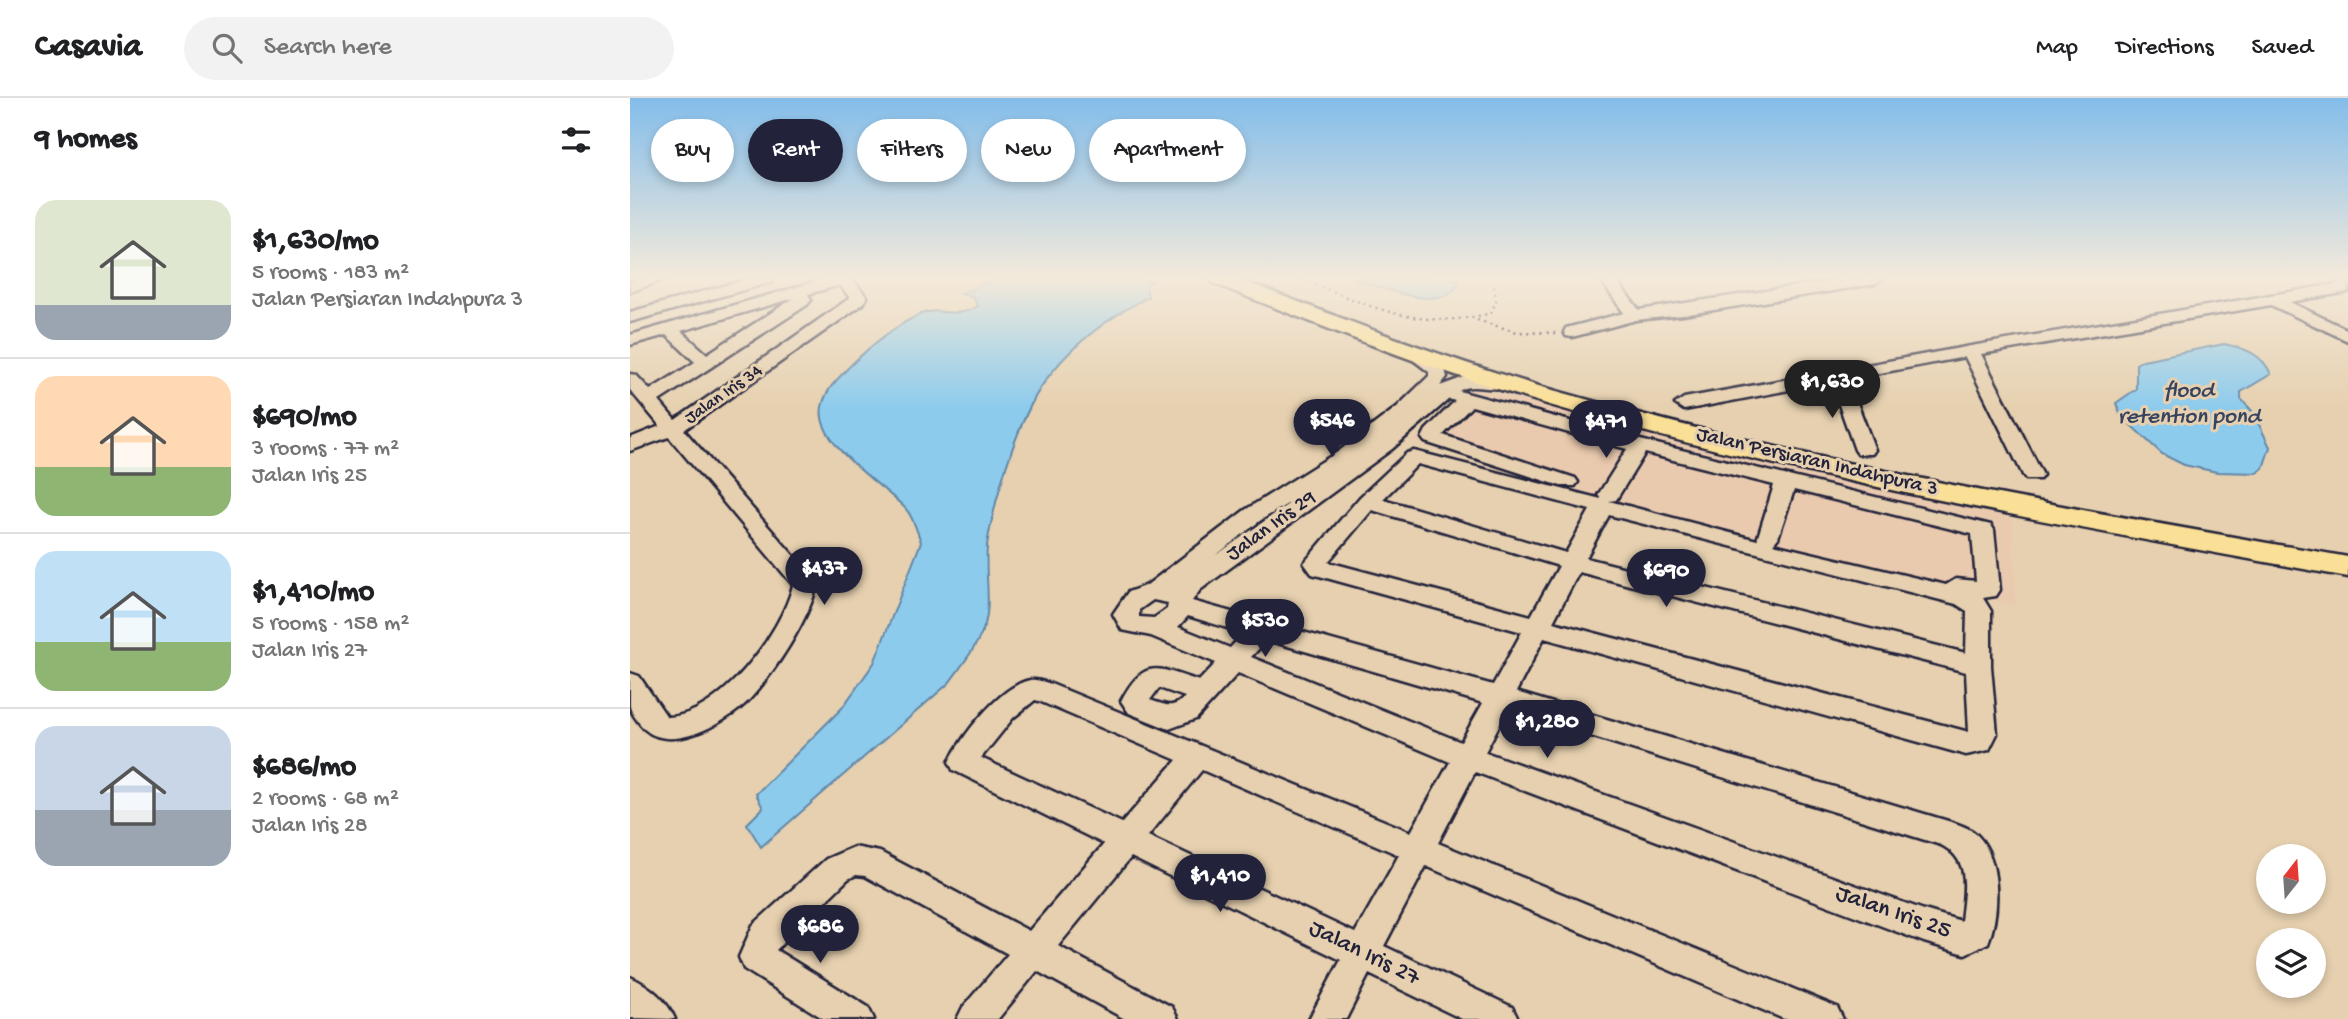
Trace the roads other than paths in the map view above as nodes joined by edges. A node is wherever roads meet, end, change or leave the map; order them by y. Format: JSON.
{"nodes":[{"id":1,"x":694,"y":322,"type":"edge"},
{"id":2,"x":770,"y":322,"type":"edge"},
{"id":3,"x":828,"y":322,"type":"edge"},
{"id":4,"x":1332,"y":322,"type":"edge"},
{"id":5,"x":1365,"y":322,"type":"edge"},
{"id":6,"x":1609,"y":322,"type":"edge"},
{"id":7,"x":2143,"y":322,"type":"edge"},
{"id":8,"x":2319,"y":322,"type":"edge"},
{"id":9,"x":669,"y":329,"type":"junction"},
{"id":10,"x":1572,"y":332,"type":"road end"},
{"id":11,"x":2348,"y":336,"type":"edge"},
{"id":12,"x":630,"y":340,"type":"edge"},
{"id":13,"x":1971,"y":351,"type":"junction"},
{"id":14,"x":1413,"y":353,"type":"junction"},
{"id":15,"x":709,"y":361,"type":"junction"},
{"id":16,"x":1838,"y":376,"type":"junction"},
{"id":17,"x":630,"y":379,"type":"edge"},
{"id":18,"x":1507,"y":384,"type":"junction"},
{"id":19,"x":1447,"y":394,"type":"junction"},
{"id":20,"x":647,"y":400,"type":"junction"},
{"id":21,"x":1685,"y":404,"type":"dead end"},
{"id":22,"x":673,"y":429,"type":"junction"},
{"id":23,"x":630,"y":445,"type":"edge"},
{"id":24,"x":1639,"y":446,"type":"junction"},
{"id":25,"x":1865,"y":450,"type":"dead end"},
{"id":26,"x":2033,"y":475,"type":"dead end"},
{"id":27,"x":1786,"y":482,"type":"junction"},
{"id":28,"x":1606,"y":501,"type":"junction"},
{"id":29,"x":1368,"y":502,"type":"junction"},
{"id":30,"x":1767,"y":538,"type":"junction"},
{"id":31,"x":2348,"y":554,"type":"edge"},
{"id":32,"x":1571,"y":562,"type":"junction"},
{"id":33,"x":2348,"y":567,"type":"edge"},
{"id":34,"x":1155,"y":591,"type":"junction"},
{"id":35,"x":1181,"y":603,"type":"junction"},
{"id":36,"x":1538,"y":625,"type":"junction"},
{"id":37,"x":1156,"y":628,"type":"junction"},
{"id":38,"x":1261,"y":630,"type":"junction"},
{"id":39,"x":1235,"y":658,"type":"junction"},
{"id":40,"x":1978,"y":666,"type":"junction"},
{"id":41,"x":631,"y":688,"type":"edge"},
{"id":42,"x":1204,"y":693,"type":"dead end"},
{"id":43,"x":1499,"y":697,"type":"junction"},
{"id":44,"x":1197,"y":756,"type":"junction"},
{"id":45,"x":1467,"y":757,"type":"junction"},
{"id":46,"x":1126,"y":840,"type":"junction"},
{"id":47,"x":1418,"y":849,"type":"junction"},
{"id":48,"x":1032,"y":951,"type":"junction"},
{"id":49,"x":1362,"y":953,"type":"junction"},
{"id":50,"x":756,"y":957,"type":"joint"},
{"id":51,"x":630,"y":994,"type":"edge"},
{"id":52,"x":657,"y":1019,"type":"edge"},
{"id":53,"x":856,"y":1019,"type":"edge"},
{"id":54,"x":975,"y":1019,"type":"edge"},
{"id":55,"x":1160,"y":1019,"type":"edge"},
{"id":56,"x":1327,"y":1019,"type":"edge"},
{"id":57,"x":1500,"y":1019,"type":"edge"},
{"id":58,"x":1825,"y":1019,"type":"edge"}],
"edges":[{"from":1,"to":9,"type":"street"},
{"from":2,"to":15,"type":"street"},
{"from":3,"to":22,"type":"street","name":"Jalan Iris 34"},
{"from":4,"to":14,"type":"main road","name":"Jalan Persiaran Indahpura 3"},
{"from":5,"to":31,"type":"main road","name":"Jalan Persiaran Indahpura 3"},
{"from":6,"to":10,"type":"street"},
{"from":7,"to":13,"type":"street"},
{"from":8,"to":11,"type":"street"},
{"from":9,"to":12,"type":"street"},
{"from":9,"to":15,"type":"street"},
{"from":13,"to":16,"type":"street"},
{"from":13,"to":26,"type":"street"},
{"from":14,"to":18,"type":"main road","name":"Jalan Persiaran Indahpura 3"},
{"from":14,"to":19,"type":"street"},
{"from":15,"to":20,"type":"street"},
{"from":16,"to":21,"type":"street"},
{"from":16,"to":25,"type":"street"},
{"from":17,"to":20,"type":"street"},
{"from":18,"to":19,"type":"street","name":"Jalan Iris 29"},
{"from":18,"to":33,"type":"main road","name":"Jalan Persiaran Indahpura 3"},
{"from":19,"to":24,"type":"street"},
{"from":19,"to":28,"type":"street"},
{"from":19,"to":34,"type":"street","name":"Jalan Iris 29"},
{"from":19,"to":35,"type":"street","name":"Jalan Iris 29"},
{"from":20,"to":22,"type":"street"},
{"from":22,"to":23,"type":"street","name":"Jalan Iris 34"},
{"from":22,"to":41,"type":"street"},
{"from":24,"to":27,"type":"street"},
{"from":24,"to":28,"type":"street"},
{"from":27,"to":30,"type":"street"},
{"from":27,"to":30,"type":"street"},
{"from":28,"to":29,"type":"street"},
{"from":28,"to":30,"type":"street"},
{"from":28,"to":32,"type":"street"},
{"from":28,"to":40,"type":"street"},
{"from":29,"to":32,"type":"street"},
{"from":29,"to":36,"type":"street"},
{"from":32,"to":36,"type":"street"},
{"from":32,"to":40,"type":"street"},
{"from":34,"to":35,"type":"street"},
{"from":34,"to":37,"type":"street"},
{"from":35,"to":37,"type":"street"},
{"from":35,"to":38,"type":"street","name":"Jalan Iris 25"},
{"from":36,"to":40,"type":"street"},
{"from":36,"to":43,"type":"street"},
{"from":37,"to":39,"type":"street","name":"Jalan Iris 25"},
{"from":38,"to":39,"type":"street"},
{"from":38,"to":43,"type":"street","name":"Jalan Iris 25"},
{"from":39,"to":42,"type":"street"},
{"from":39,"to":45,"type":"street","name":"Jalan Iris 25"},
{"from":43,"to":45,"type":"street"},
{"from":43,"to":45,"type":"street","name":"Jalan Iris 25"},
{"from":44,"to":46,"type":"street"},
{"from":44,"to":46,"type":"street","name":"Jalan Iris 27"},
{"from":44,"to":47,"type":"street"},
{"from":45,"to":47,"type":"street"},
{"from":46,"to":48,"type":"street"},
{"from":46,"to":49,"type":"street","name":"Jalan Iris 27"},
{"from":47,"to":49,"type":"street"},
{"from":47,"to":58,"type":"street"},
{"from":48,"to":50,"type":"street"},
{"from":48,"to":54,"type":"street"},
{"from":48,"to":55,"type":"street"},
{"from":49,"to":56,"type":"street"},
{"from":49,"to":57,"type":"street","name":"Jalan Iris 27"},
{"from":50,"to":53,"type":"street"},
{"from":51,"to":52,"type":"street"}]}
